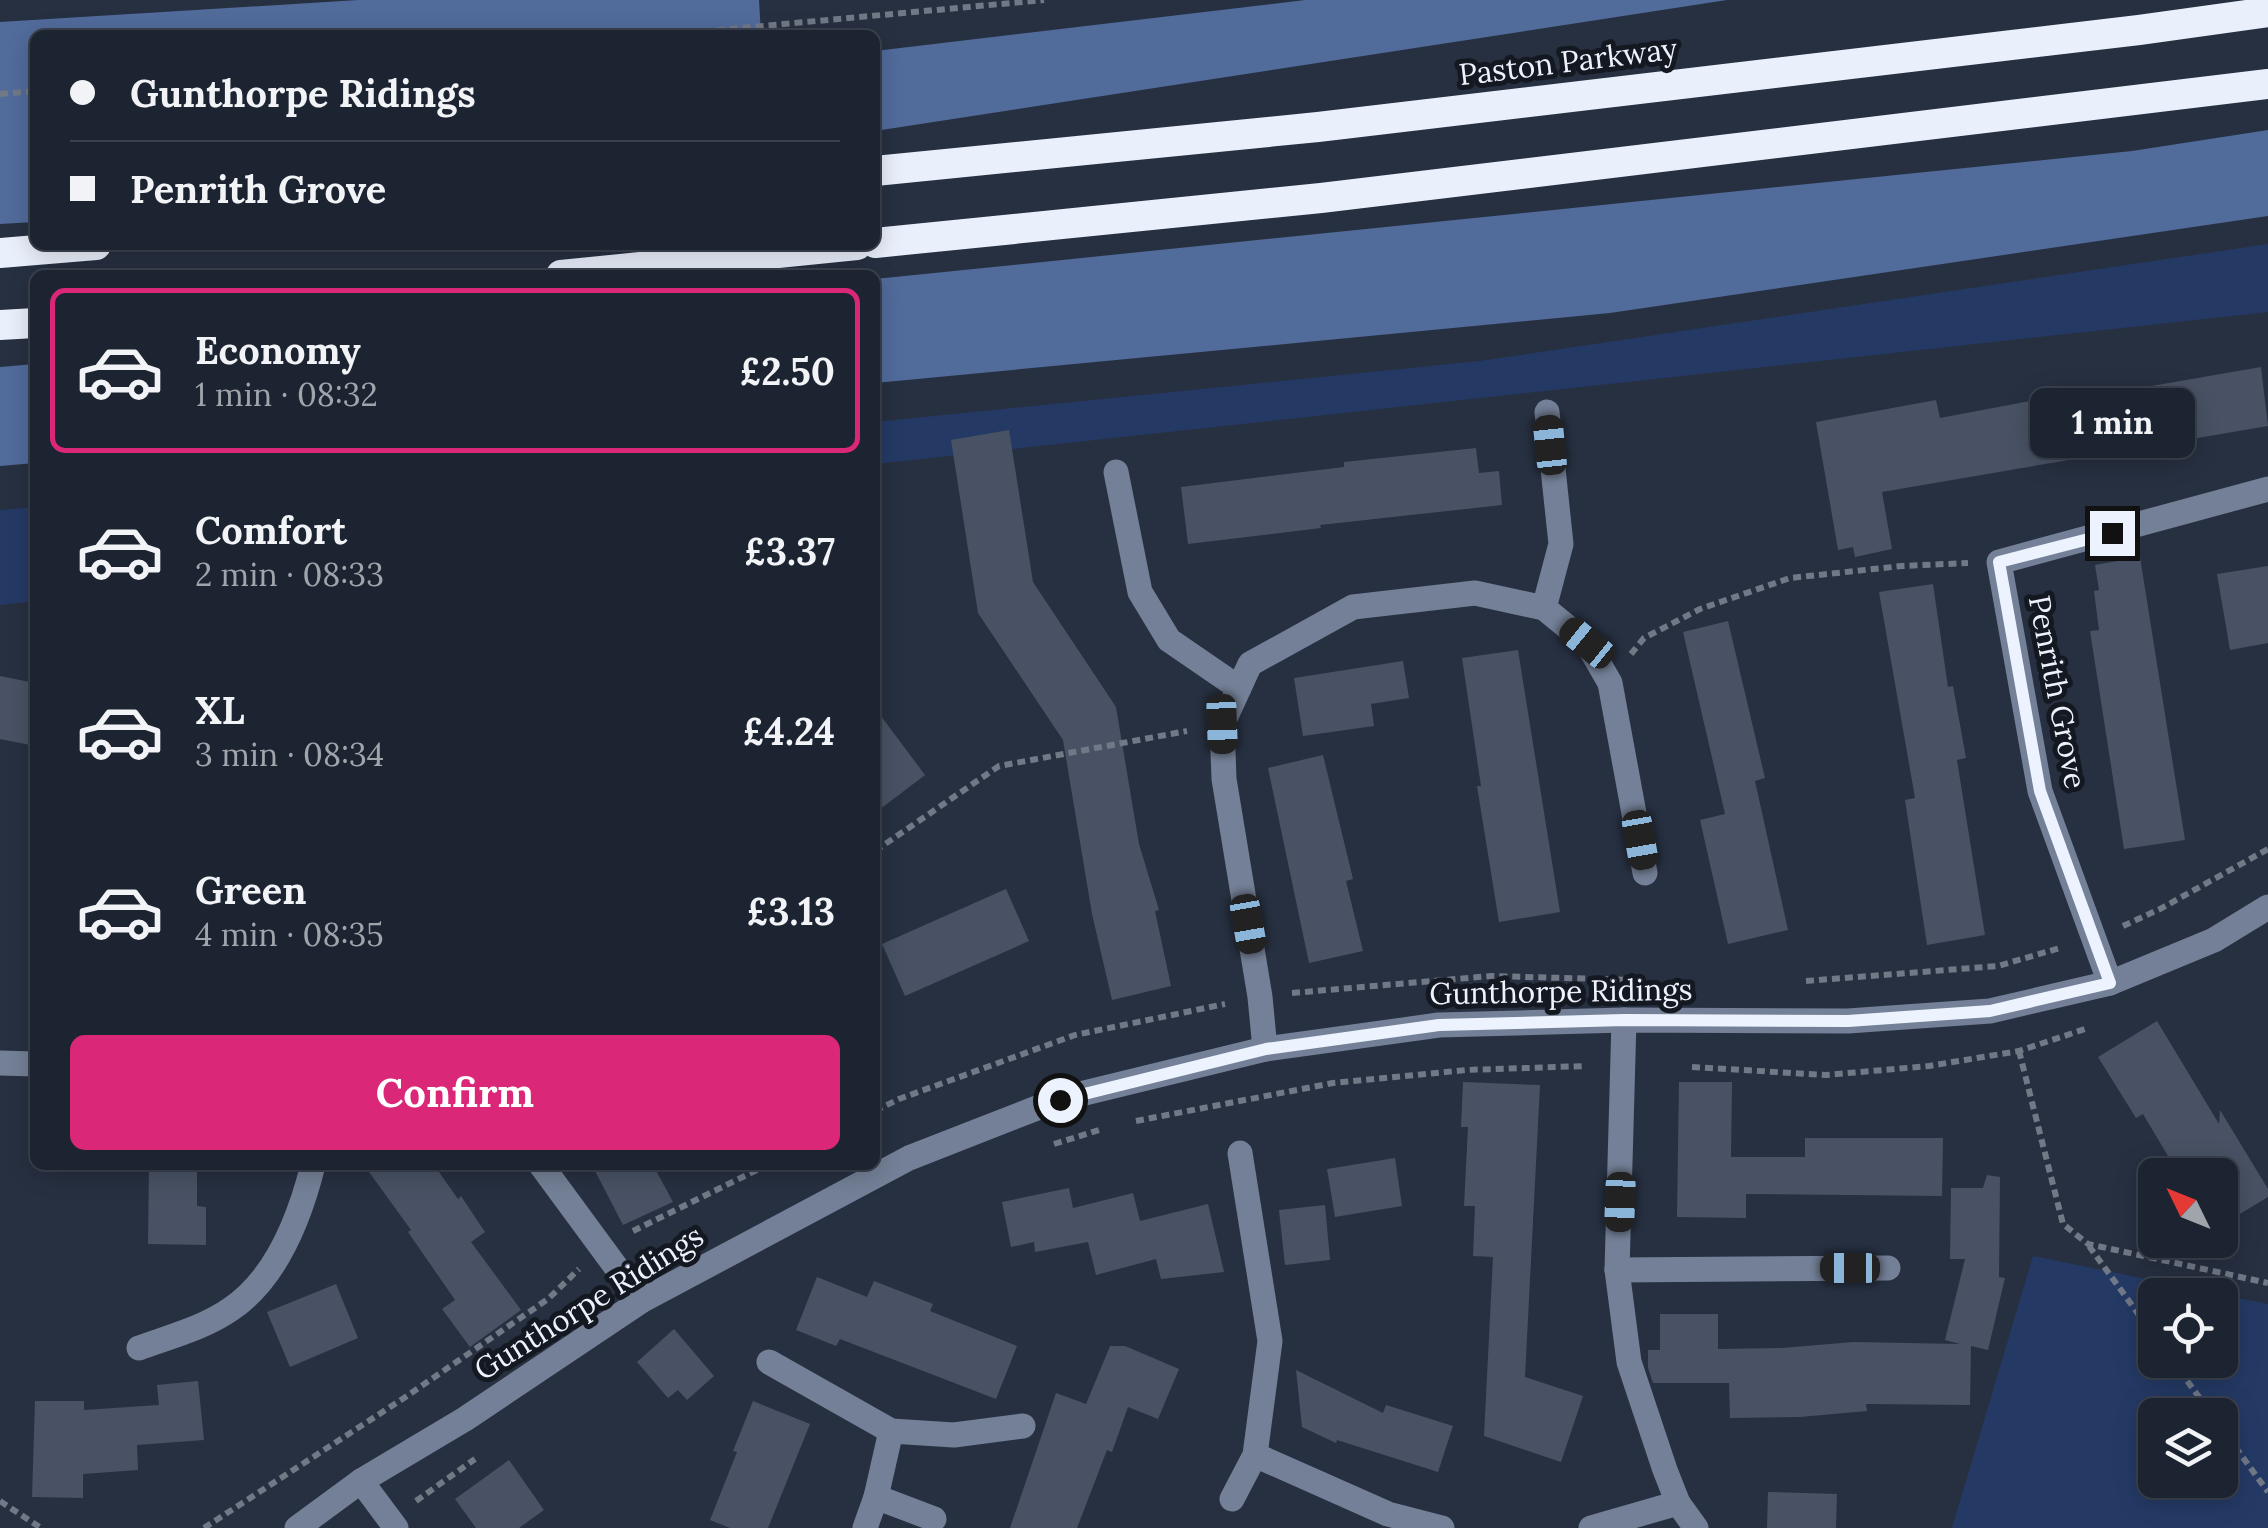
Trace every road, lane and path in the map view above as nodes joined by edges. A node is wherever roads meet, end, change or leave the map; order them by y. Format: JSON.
{"nodes":[{"id":1,"x":1044,"y":0,"type":"edge"},
{"id":2,"x":980,"y":4,"type":"edge"},
{"id":3,"x":2268,"y":12,"type":"edge"},
{"id":4,"x":715,"y":30,"type":"edge"},
{"id":5,"x":2268,"y":84,"type":"edge"},
{"id":6,"x":30,"y":91,"type":"edge"},
{"id":7,"x":0,"y":94,"type":"edge"},
{"id":8,"x":880,"y":171,"type":"edge"},
{"id":9,"x":880,"y":242,"type":"edge"},
{"id":10,"x":36,"y":250,"type":"edge"},
{"id":11,"x":808,"y":250,"type":"edge"},
{"id":12,"x":0,"y":253,"type":"edge"},
{"id":13,"x":610,"y":270,"type":"edge"},
{"id":14,"x":30,"y":323,"type":"edge"},
{"id":15,"x":0,"y":326,"type":"edge"},
{"id":16,"x":1547,"y":412,"type":"dead end"},
{"id":17,"x":1116,"y":472,"type":"dead end"},
{"id":18,"x":2268,"y":489,"type":"edge"},
{"id":19,"x":1999,"y":562,"type":"junction"},
{"id":20,"x":1544,"y":608,"type":"junction"},
{"id":21,"x":1610,"y":683,"type":"junction"},
{"id":22,"x":1239,"y":688,"type":"junction"},
{"id":23,"x":1222,"y":724,"type":"junction"},
{"id":24,"x":880,"y":847,"type":"edge"},
{"id":25,"x":1645,"y":873,"type":"dead end"},
{"id":26,"x":2268,"y":907,"type":"edge"},
{"id":27,"x":2110,"y":983,"type":"junction"},
{"id":28,"x":1624,"y":1020,"type":"junction"},
{"id":29,"x":1266,"y":1049,"type":"junction"},
{"id":30,"x":0,"y":1063,"type":"edge"},
{"id":31,"x":30,"y":1064,"type":"edge"},
{"id":32,"x":1586,"y":1066,"type":"dead end"},
{"id":33,"x":1692,"y":1067,"type":"dead end"},
{"id":34,"x":1133,"y":1122,"type":"dead end"},
{"id":35,"x":1115,"y":1125,"type":"dead end"},
{"id":36,"x":1046,"y":1146,"type":"dead end"},
{"id":37,"x":1240,"y":1153,"type":"dead end"},
{"id":38,"x":312,"y":1170,"type":"edge"},
{"id":39,"x":546,"y":1170,"type":"edge"},
{"id":40,"x":757,"y":1170,"type":"edge"},
{"id":41,"x":2088,"y":1244,"type":"junction"},
{"id":42,"x":601,"y":1248,"type":"junction"},
{"id":43,"x":1888,"y":1268,"type":"dead end"},
{"id":44,"x":1618,"y":1270,"type":"junction"},
{"id":45,"x":2267,"y":1282,"type":"edge"},
{"id":46,"x":641,"y":1301,"type":"junction"},
{"id":47,"x":2138,"y":1313,"type":"edge"},
{"id":48,"x":138,"y":1348,"type":"dead end"},
{"id":49,"x":769,"y":1362,"type":"dead end"},
{"id":50,"x":1024,"y":1426,"type":"dead end"},
{"id":51,"x":891,"y":1431,"type":"junction"},
{"id":52,"x":2238,"y":1451,"type":"edge"},
{"id":53,"x":483,"y":1454,"type":"dead end"},
{"id":54,"x":1255,"y":1454,"type":"junction"},
{"id":55,"x":360,"y":1481,"type":"junction"},
{"id":56,"x":434,"y":1486,"type":"dead end"},
{"id":57,"x":2268,"y":1492,"type":"edge"},
{"id":58,"x":876,"y":1498,"type":"junction"},
{"id":59,"x":1232,"y":1500,"type":"dead end"},
{"id":60,"x":0,"y":1501,"type":"edge"},
{"id":61,"x":1678,"y":1503,"type":"junction"},
{"id":62,"x":934,"y":1519,"type":"dead end"},
{"id":63,"x":41,"y":1528,"type":"edge"},
{"id":64,"x":204,"y":1528,"type":"edge"},
{"id":65,"x":296,"y":1528,"type":"edge"},
{"id":66,"x":396,"y":1528,"type":"edge"},
{"id":67,"x":865,"y":1528,"type":"edge"},
{"id":68,"x":1442,"y":1528,"type":"edge"},
{"id":69,"x":1591,"y":1528,"type":"edge"},
{"id":70,"x":1696,"y":1528,"type":"edge"}],
"edges":[{"from":1,"to":2,"type":"path"},
{"from":2,"to":4,"type":"path"},
{"from":3,"to":8,"type":"highway","name":"Paston Parkway"},
{"from":5,"to":9,"type":"highway"},
{"from":6,"to":7,"type":"path"},
{"from":10,"to":12,"type":"highway"},
{"from":11,"to":13,"type":"highway"},
{"from":14,"to":15,"type":"highway"},
{"from":16,"to":20,"type":"street"},
{"from":17,"to":22,"type":"street"},
{"from":18,"to":19,"type":"street","name":"Penrith Grove"},
{"from":19,"to":21,"type":"path"},
{"from":19,"to":27,"type":"street","name":"Penrith Grove"},
{"from":20,"to":21,"type":"street"},
{"from":20,"to":22,"type":"street"},
{"from":21,"to":25,"type":"street"},
{"from":22,"to":23,"type":"street"},
{"from":23,"to":24,"type":"path"},
{"from":23,"to":29,"type":"street"},
{"from":26,"to":27,"type":"street","name":"Gunthorpe Ridings"},
{"from":27,"to":28,"type":"street","name":"Gunthorpe Ridings"},
{"from":28,"to":29,"type":"street","name":"Gunthorpe Ridings"},
{"from":28,"to":44,"type":"street"},
{"from":29,"to":46,"type":"street","name":"Gunthorpe Ridings"},
{"from":30,"to":31,"type":"street"},
{"from":32,"to":34,"type":"path"},
{"from":33,"to":41,"type":"path"},
{"from":35,"to":36,"type":"path"},
{"from":37,"to":54,"type":"street"},
{"from":38,"to":48,"type":"street"},
{"from":39,"to":42,"type":"street"},
{"from":40,"to":42,"type":"path"},
{"from":41,"to":45,"type":"path"},
{"from":41,"to":47,"type":"path"},
{"from":42,"to":46,"type":"street"},
{"from":42,"to":64,"type":"path"},
{"from":43,"to":44,"type":"street"},
{"from":44,"to":61,"type":"street"},
{"from":46,"to":55,"type":"street","name":"Gunthorpe Ridings"},
{"from":49,"to":51,"type":"street"},
{"from":50,"to":51,"type":"street"},
{"from":51,"to":58,"type":"street"},
{"from":52,"to":57,"type":"path"},
{"from":53,"to":56,"type":"path"},
{"from":54,"to":59,"type":"street"},
{"from":54,"to":68,"type":"street"},
{"from":55,"to":65,"type":"street","name":"Gunthorpe Ridings"},
{"from":55,"to":66,"type":"street"},
{"from":58,"to":62,"type":"street"},
{"from":58,"to":67,"type":"street"},
{"from":60,"to":63,"type":"path"},
{"from":61,"to":69,"type":"street"},
{"from":61,"to":70,"type":"street"}]}
